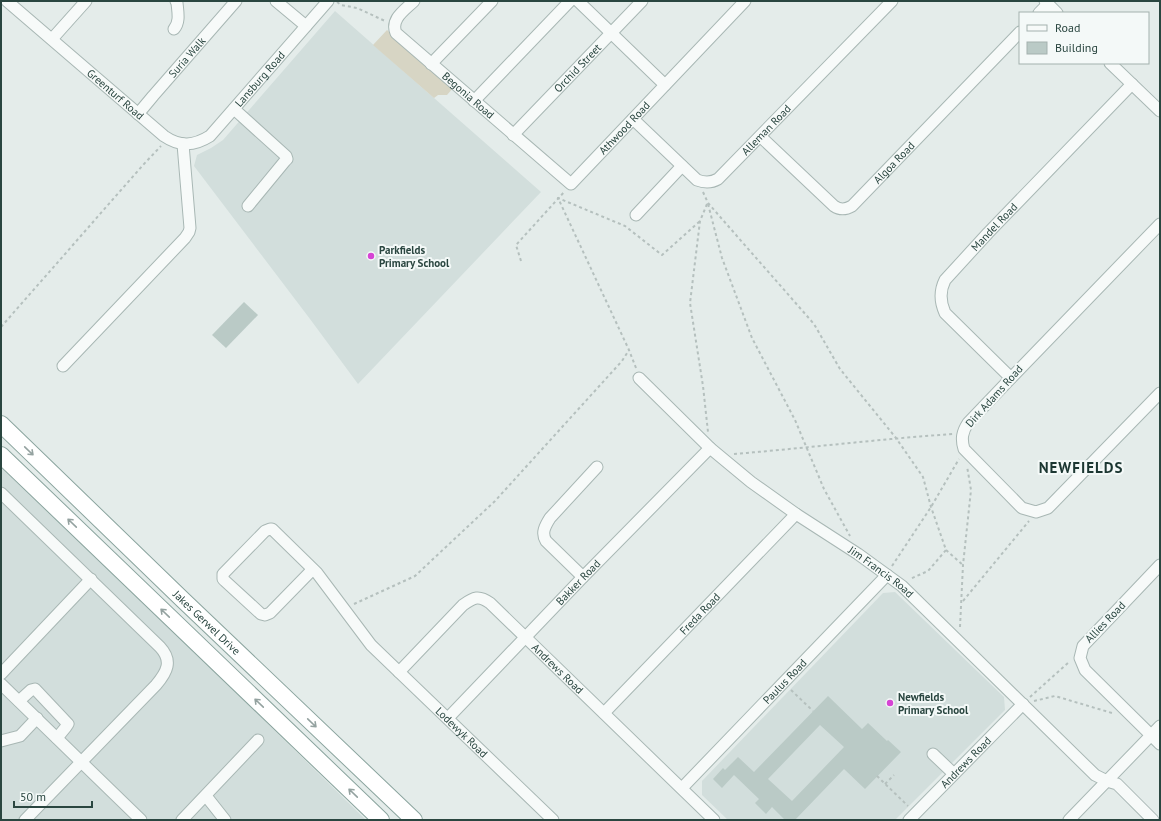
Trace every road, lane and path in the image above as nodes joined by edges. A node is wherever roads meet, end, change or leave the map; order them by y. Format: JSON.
{"nodes":[{"id":1,"x":7,"y":1,"type":"edge"},
{"id":2,"x":86,"y":1,"type":"edge"},
{"id":3,"x":176,"y":1,"type":"edge"},
{"id":4,"x":236,"y":1,"type":"edge"},
{"id":5,"x":276,"y":1,"type":"edge"},
{"id":6,"x":328,"y":1,"type":"edge"},
{"id":7,"x":335,"y":1,"type":"edge"},
{"id":8,"x":414,"y":1,"type":"edge"},
{"id":9,"x":492,"y":1,"type":"edge"},
{"id":10,"x":570,"y":1,"type":"edge"},
{"id":11,"x":578,"y":1,"type":"edge"},
{"id":12,"x":642,"y":1,"type":"edge"},
{"id":13,"x":745,"y":1,"type":"edge"},
{"id":14,"x":892,"y":1,"type":"edge"},
{"id":15,"x":1046,"y":2,"type":"edge"},
{"id":16,"x":1040,"y":12,"type":"edge"},
{"id":17,"x":1056,"y":12,"type":"edge"},
{"id":18,"x":306,"y":26,"type":"junction"},
{"id":19,"x":394,"y":26,"type":"junction"},
{"id":20,"x":174,"y":30,"type":"dead end"},
{"id":21,"x":612,"y":32,"type":"junction"},
{"id":22,"x":1019,"y":33,"type":"edge"},
{"id":23,"x":52,"y":39,"type":"junction"},
{"id":24,"x":431,"y":64,"type":"junction"},
{"id":25,"x":1111,"y":64,"type":"edge"},
{"id":26,"x":1132,"y":84,"type":"junction"},
{"id":27,"x":665,"y":85,"type":"junction"},
{"id":28,"x":474,"y":101,"type":"junction"},
{"id":29,"x":234,"y":109,"type":"junction"},
{"id":30,"x":1160,"y":111,"type":"edge"},
{"id":31,"x":138,"y":114,"type":"junction"},
{"id":32,"x":633,"y":119,"type":"junction"},
{"id":33,"x":513,"y":135,"type":"junction"},
{"id":34,"x":761,"y":137,"type":"junction"},
{"id":35,"x":170,"y":140,"type":"junction"},
{"id":36,"x":183,"y":144,"type":"junction"},
{"id":37,"x":682,"y":166,"type":"junction"},
{"id":38,"x":697,"y":180,"type":"junction"},
{"id":39,"x":571,"y":184,"type":"junction"},
{"id":40,"x":558,"y":198,"type":"junction"},
{"id":41,"x":708,"y":203,"type":"junction"},
{"id":42,"x":248,"y":206,"type":"dead end"},
{"id":43,"x":636,"y":215,"type":"dead end"},
{"id":44,"x":700,"y":221,"type":"junction"},
{"id":45,"x":1160,"y":224,"type":"edge"},
{"id":46,"x":521,"y":261,"type":"dead end"},
{"id":47,"x":1,"y":327,"type":"edge"},
{"id":48,"x":629,"y":350,"type":"junction"},
{"id":49,"x":63,"y":366,"type":"dead end"},
{"id":50,"x":640,"y":378,"type":"joint"},
{"id":51,"x":1011,"y":378,"type":"junction"},
{"id":52,"x":1160,"y":393,"type":"edge"},
{"id":53,"x":1,"y":424,"type":"edge"},
{"id":54,"x":896,"y":438,"type":"junction"},
{"id":55,"x":963,"y":444,"type":"junction"},
{"id":56,"x":710,"y":448,"type":"junction"},
{"id":57,"x":807,"y":448,"type":"junction"},
{"id":58,"x":1,"y":455,"type":"edge"},
{"id":59,"x":724,"y":460,"type":"junction"},
{"id":60,"x":598,"y":467,"type":"dead end"},
{"id":61,"x":1,"y":493,"type":"edge"},
{"id":62,"x":931,"y":507,"type":"junction"},
{"id":63,"x":1036,"y":512,"type":"junction"},
{"id":64,"x":796,"y":514,"type":"junction"},
{"id":65,"x":946,"y":550,"type":"junction"},
{"id":66,"x":858,"y":554,"type":"junction"},
{"id":67,"x":963,"y":565,"type":"junction"},
{"id":68,"x":1160,"y":565,"type":"edge"},
{"id":69,"x":313,"y":569,"type":"junction"},
{"id":70,"x":887,"y":575,"type":"junction"},
{"id":71,"x":583,"y":577,"type":"junction"},
{"id":72,"x":91,"y":579,"type":"junction"},
{"id":73,"x":902,"y":586,"type":"junction"},
{"id":74,"x":962,"y":602,"type":"junction"},
{"id":75,"x":344,"y":609,"type":"junction"},
{"id":76,"x":526,"y":637,"type":"junction"},
{"id":77,"x":955,"y":638,"type":"junction"},
{"id":78,"x":1080,"y":658,"type":"junction"},
{"id":79,"x":399,"y":672,"type":"junction"},
{"id":80,"x":1,"y":674,"type":"edge"},
{"id":81,"x":783,"y":682,"type":"junction"},
{"id":82,"x":1,"y":684,"type":"edge"},
{"id":83,"x":19,"y":701,"type":"junction"},
{"id":84,"x":1023,"y":704,"type":"junction"},
{"id":85,"x":813,"y":711,"type":"dead end"},
{"id":86,"x":1126,"y":711,"type":"junction"},
{"id":87,"x":604,"y":713,"type":"junction"},
{"id":88,"x":36,"y":718,"type":"junction"},
{"id":89,"x":448,"y":718,"type":"junction"},
{"id":90,"x":1160,"y":726,"type":"edge"},
{"id":91,"x":1151,"y":735,"type":"junction"},
{"id":92,"x":57,"y":738,"type":"junction"},
{"id":93,"x":258,"y":740,"type":"dead end"},
{"id":94,"x":1,"y":741,"type":"edge"},
{"id":95,"x":1160,"y":744,"type":"edge"},
{"id":96,"x":933,"y":754,"type":"dead end"},
{"id":97,"x":82,"y":762,"type":"junction"},
{"id":98,"x":954,"y":774,"type":"junction"},
{"id":99,"x":894,"y":775,"type":"dead end"},
{"id":100,"x":877,"y":776,"type":"dead end"},
{"id":101,"x":1107,"y":781,"type":"junction"},
{"id":102,"x":885,"y":784,"type":"junction"},
{"id":103,"x":682,"y":788,"type":"junction"},
{"id":104,"x":206,"y":796,"type":"junction"},
{"id":105,"x":912,"y":817,"type":"edge"},
{"id":106,"x":25,"y":820,"type":"edge"},
{"id":107,"x":141,"y":820,"type":"edge"},
{"id":108,"x":182,"y":820,"type":"edge"},
{"id":109,"x":225,"y":820,"type":"edge"},
{"id":110,"x":381,"y":820,"type":"edge"},
{"id":111,"x":414,"y":820,"type":"edge"},
{"id":112,"x":553,"y":820,"type":"edge"},
{"id":113,"x":714,"y":820,"type":"edge"},
{"id":114,"x":1070,"y":820,"type":"edge"},
{"id":115,"x":1153,"y":820,"type":"edge"}],
"edges":[{"from":1,"to":23,"type":"street","name":"Greenturf Road"},
{"from":2,"to":23,"type":"street"},
{"from":3,"to":20,"type":"street"},
{"from":4,"to":31,"type":"street","name":"Suria Walk"},
{"from":5,"to":18,"type":"street"},
{"from":6,"to":18,"type":"street","name":"Lansburg Road"},
{"from":7,"to":19,"type":"path"},
{"from":8,"to":19,"type":"street"},
{"from":9,"to":24,"type":"street"},
{"from":10,"to":28,"type":"street"},
{"from":11,"to":21,"type":"street"},
{"from":12,"to":21,"type":"street","name":"Orchid Street"},
{"from":13,"to":27,"type":"street","name":"Athwood Road"},
{"from":14,"to":34,"type":"street","name":"Alleman Road"},
{"from":15,"to":16,"type":"street"},
{"from":15,"to":17,"type":"street"},
{"from":18,"to":29,"type":"street","name":"Lansburg Road"},
{"from":19,"to":24,"type":"street","name":"Begonia Road"},
{"from":21,"to":27,"type":"street"},
{"from":21,"to":33,"type":"street","name":"Orchid Street"},
{"from":22,"to":34,"type":"street","name":"Algoa Road"},
{"from":23,"to":31,"type":"street","name":"Greenturf Road"},
{"from":24,"to":28,"type":"street","name":"Begonia Road"},
{"from":25,"to":26,"type":"street"},
{"from":26,"to":30,"type":"street"},
{"from":26,"to":51,"type":"street","name":"Mandel Road"},
{"from":27,"to":32,"type":"street","name":"Athwood Road"},
{"from":28,"to":33,"type":"street","name":"Begonia Road"},
{"from":29,"to":36,"type":"street","name":"Lansburg Road"},
{"from":29,"to":42,"type":"street"},
{"from":31,"to":35,"type":"street","name":"Greenturf Road"},
{"from":32,"to":37,"type":"street"},
{"from":32,"to":39,"type":"street","name":"Athwood Road"},
{"from":33,"to":39,"type":"street","name":"Begonia Road"},
{"from":34,"to":38,"type":"street","name":"Alleman Road"},
{"from":35,"to":36,"type":"street","name":"Greenturf Road"},
{"from":35,"to":47,"type":"path"},
{"from":36,"to":49,"type":"street"},
{"from":37,"to":38,"type":"street"},
{"from":37,"to":43,"type":"street"},
{"from":38,"to":41,"type":"path"},
{"from":39,"to":40,"type":"path"},
{"from":40,"to":44,"type":"path"},
{"from":40,"to":46,"type":"path"},
{"from":40,"to":48,"type":"path"},
{"from":41,"to":44,"type":"path"},
{"from":41,"to":54,"type":"path"},
{"from":41,"to":57,"type":"path"},
{"from":44,"to":56,"type":"path"},
{"from":45,"to":51,"type":"street","name":"Dirk Adams Road"},
{"from":48,"to":50,"type":"path"},
{"from":48,"to":75,"type":"path"},
{"from":50,"to":56,"type":"street","name":"Jim Francis Road"},
{"from":51,"to":55,"type":"street","name":"Dirk Adams Road"},
{"from":52,"to":63,"type":"street"},
{"from":53,"to":111,"type":"highway","name":"Jakes Gerwel Drive","one_way":true},
{"from":54,"to":55,"type":"path"},
{"from":54,"to":57,"type":"path"},
{"from":54,"to":62,"type":"path"},
{"from":55,"to":62,"type":"path"},
{"from":55,"to":63,"type":"street"},
{"from":55,"to":67,"type":"path"},
{"from":56,"to":59,"type":"street","name":"Jim Francis Road"},
{"from":56,"to":71,"type":"street","name":"Bakker Road"},
{"from":57,"to":59,"type":"path"},
{"from":57,"to":66,"type":"path"},
{"from":110,"to":58,"type":"highway","name":"Jakes Gerwel Drive","one_way":true},
{"from":59,"to":64,"type":"street","name":"Jim Francis Road"},
{"from":60,"to":71,"type":"street"},
{"from":61,"to":72,"type":"street"},
{"from":62,"to":65,"type":"path"},
{"from":62,"to":70,"type":"path"},
{"from":63,"to":74,"type":"path"},
{"from":64,"to":66,"type":"street","name":"Jim Francis Road"},
{"from":64,"to":87,"type":"street","name":"Freda Road"},
{"from":65,"to":67,"type":"path"},
{"from":65,"to":73,"type":"path"},
{"from":66,"to":70,"type":"street","name":"Jim Francis Road"},
{"from":67,"to":74,"type":"path"},
{"from":68,"to":78,"type":"street","name":"Allies Road"},
{"from":69,"to":69,"type":"street","name":"Lodewyk Road"},
{"from":69,"to":75,"type":"street","name":"Lodewyk Road"},
{"from":70,"to":73,"type":"street","name":"Jim Francis Road"},
{"from":70,"to":81,"type":"street","name":"Paulus Road"},
{"from":71,"to":76,"type":"street","name":"Bakker Road"},
{"from":72,"to":80,"type":"street"},
{"from":72,"to":97,"type":"street"},
{"from":73,"to":77,"type":"street","name":"Jim Francis Road"},
{"from":74,"to":77,"type":"path"},
{"from":75,"to":79,"type":"street","name":"Lodewyk Road"},
{"from":76,"to":79,"type":"street","name":"Andrews Road"},
{"from":76,"to":87,"type":"street","name":"Andrews Road"},
{"from":76,"to":89,"type":"street","name":"Bakker Road"},
{"from":77,"to":84,"type":"street","name":"Jim Francis Road"},
{"from":78,"to":84,"type":"path"},
{"from":78,"to":86,"type":"street"},
{"from":79,"to":89,"type":"street","name":"Lodewyk Road"},
{"from":81,"to":85,"type":"path"},
{"from":81,"to":103,"type":"street","name":"Paulus Road"},
{"from":82,"to":83,"type":"street"},
{"from":83,"to":88,"type":"street"},
{"from":83,"to":92,"type":"street"},
{"from":84,"to":86,"type":"path"},
{"from":84,"to":98,"type":"street","name":"Andrews Road"},
{"from":84,"to":101,"type":"street","name":"Jim Francis Road"},
{"from":86,"to":91,"type":"street"},
{"from":87,"to":103,"type":"street","name":"Andrews Road"},
{"from":88,"to":92,"type":"street"},
{"from":88,"to":94,"type":"street"},
{"from":89,"to":112,"type":"street","name":"Lodewyk Road"},
{"from":90,"to":91,"type":"street"},
{"from":91,"to":95,"type":"street"},
{"from":91,"to":101,"type":"street"},
{"from":92,"to":97,"type":"street"},
{"from":93,"to":104,"type":"street"},
{"from":96,"to":98,"type":"street"},
{"from":97,"to":106,"type":"street"},
{"from":97,"to":107,"type":"street"},
{"from":98,"to":105,"type":"street","name":"Andrews Road"},
{"from":99,"to":102,"type":"path"},
{"from":100,"to":102,"type":"path"},
{"from":101,"to":114,"type":"street"},
{"from":101,"to":115,"type":"street","name":"Jim Francis Road"},
{"from":102,"to":105,"type":"path"},
{"from":103,"to":113,"type":"street","name":"Andrews Road"},
{"from":104,"to":108,"type":"street"},
{"from":104,"to":109,"type":"street"}]}
